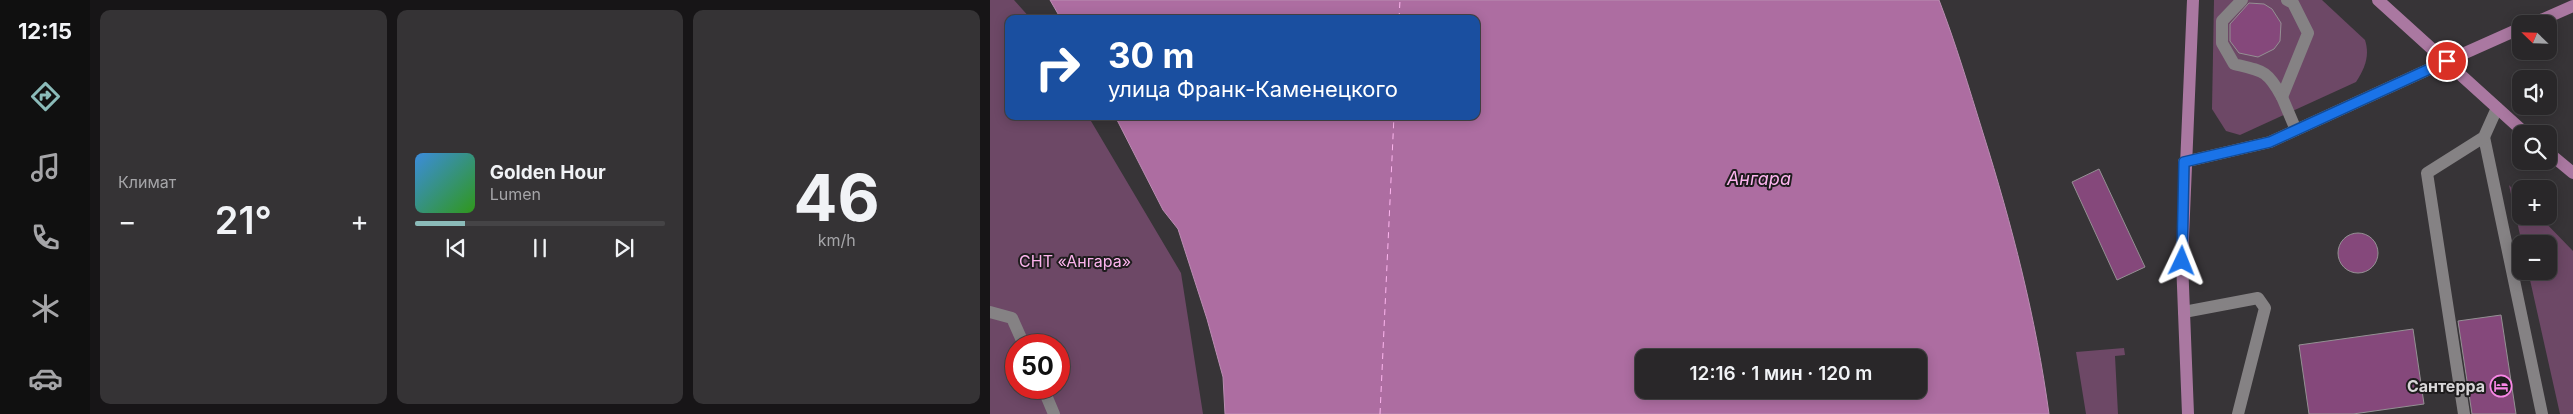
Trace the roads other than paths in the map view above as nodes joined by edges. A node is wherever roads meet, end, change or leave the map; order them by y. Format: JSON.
{"nodes":[{"id":1,"x":2193,"y":0,"type":"edge"},
{"id":2,"x":2242,"y":0,"type":"edge"},
{"id":3,"x":2287,"y":0,"type":"edge"},
{"id":4,"x":2378,"y":0,"type":"edge"},
{"id":5,"x":2573,"y":6,"type":"edge"},
{"id":6,"x":2552,"y":15,"type":"edge"},
{"id":7,"x":2512,"y":32,"type":"edge"},
{"id":8,"x":2447,"y":61,"type":"junction"},
{"id":9,"x":2282,"y":97,"type":"junction"},
{"id":10,"x":2496,"y":108,"type":"junction"},
{"id":11,"x":2516,"y":125,"type":"edge"},
{"id":12,"x":2296,"y":130,"type":"junction"},
{"id":13,"x":2484,"y":137,"type":"junction"},
{"id":14,"x":2557,"y":160,"type":"edge"},
{"id":15,"x":2184,"y":162,"type":"junction"},
{"id":16,"x":2573,"y":174,"type":"edge"},
{"id":17,"x":990,"y":312,"type":"edge"},
{"id":18,"x":2184,"y":312,"type":"junction"},
{"id":19,"x":1019,"y":334,"type":"edge"},
{"id":20,"x":1047,"y":399,"type":"edge"},
{"id":21,"x":2541,"y":408,"type":"edge"},
{"id":22,"x":1054,"y":414,"type":"edge"},
{"id":23,"x":2188,"y":414,"type":"edge"},
{"id":24,"x":2238,"y":414,"type":"edge"},
{"id":25,"x":2464,"y":414,"type":"edge"}],
"edges":[{"from":1,"to":15,"type":"main road"},
{"from":2,"to":9,"type":"street"},
{"from":3,"to":9,"type":"street"},
{"from":4,"to":8,"type":"main road"},
{"from":5,"to":6,"type":"main road"},
{"from":7,"to":8,"type":"main road"},
{"from":8,"to":10,"type":"main road"},
{"from":8,"to":12,"type":"street"},
{"from":9,"to":12,"type":"street"},
{"from":10,"to":11,"type":"main road"},
{"from":10,"to":13,"type":"street"},
{"from":12,"to":15,"type":"street"},
{"from":13,"to":21,"type":"street"},
{"from":13,"to":25,"type":"street"},
{"from":14,"to":16,"type":"main road"},
{"from":15,"to":18,"type":"main road"},
{"from":17,"to":19,"type":"street"},
{"from":18,"to":23,"type":"main road"},
{"from":18,"to":24,"type":"street"},
{"from":20,"to":22,"type":"street"}]}
